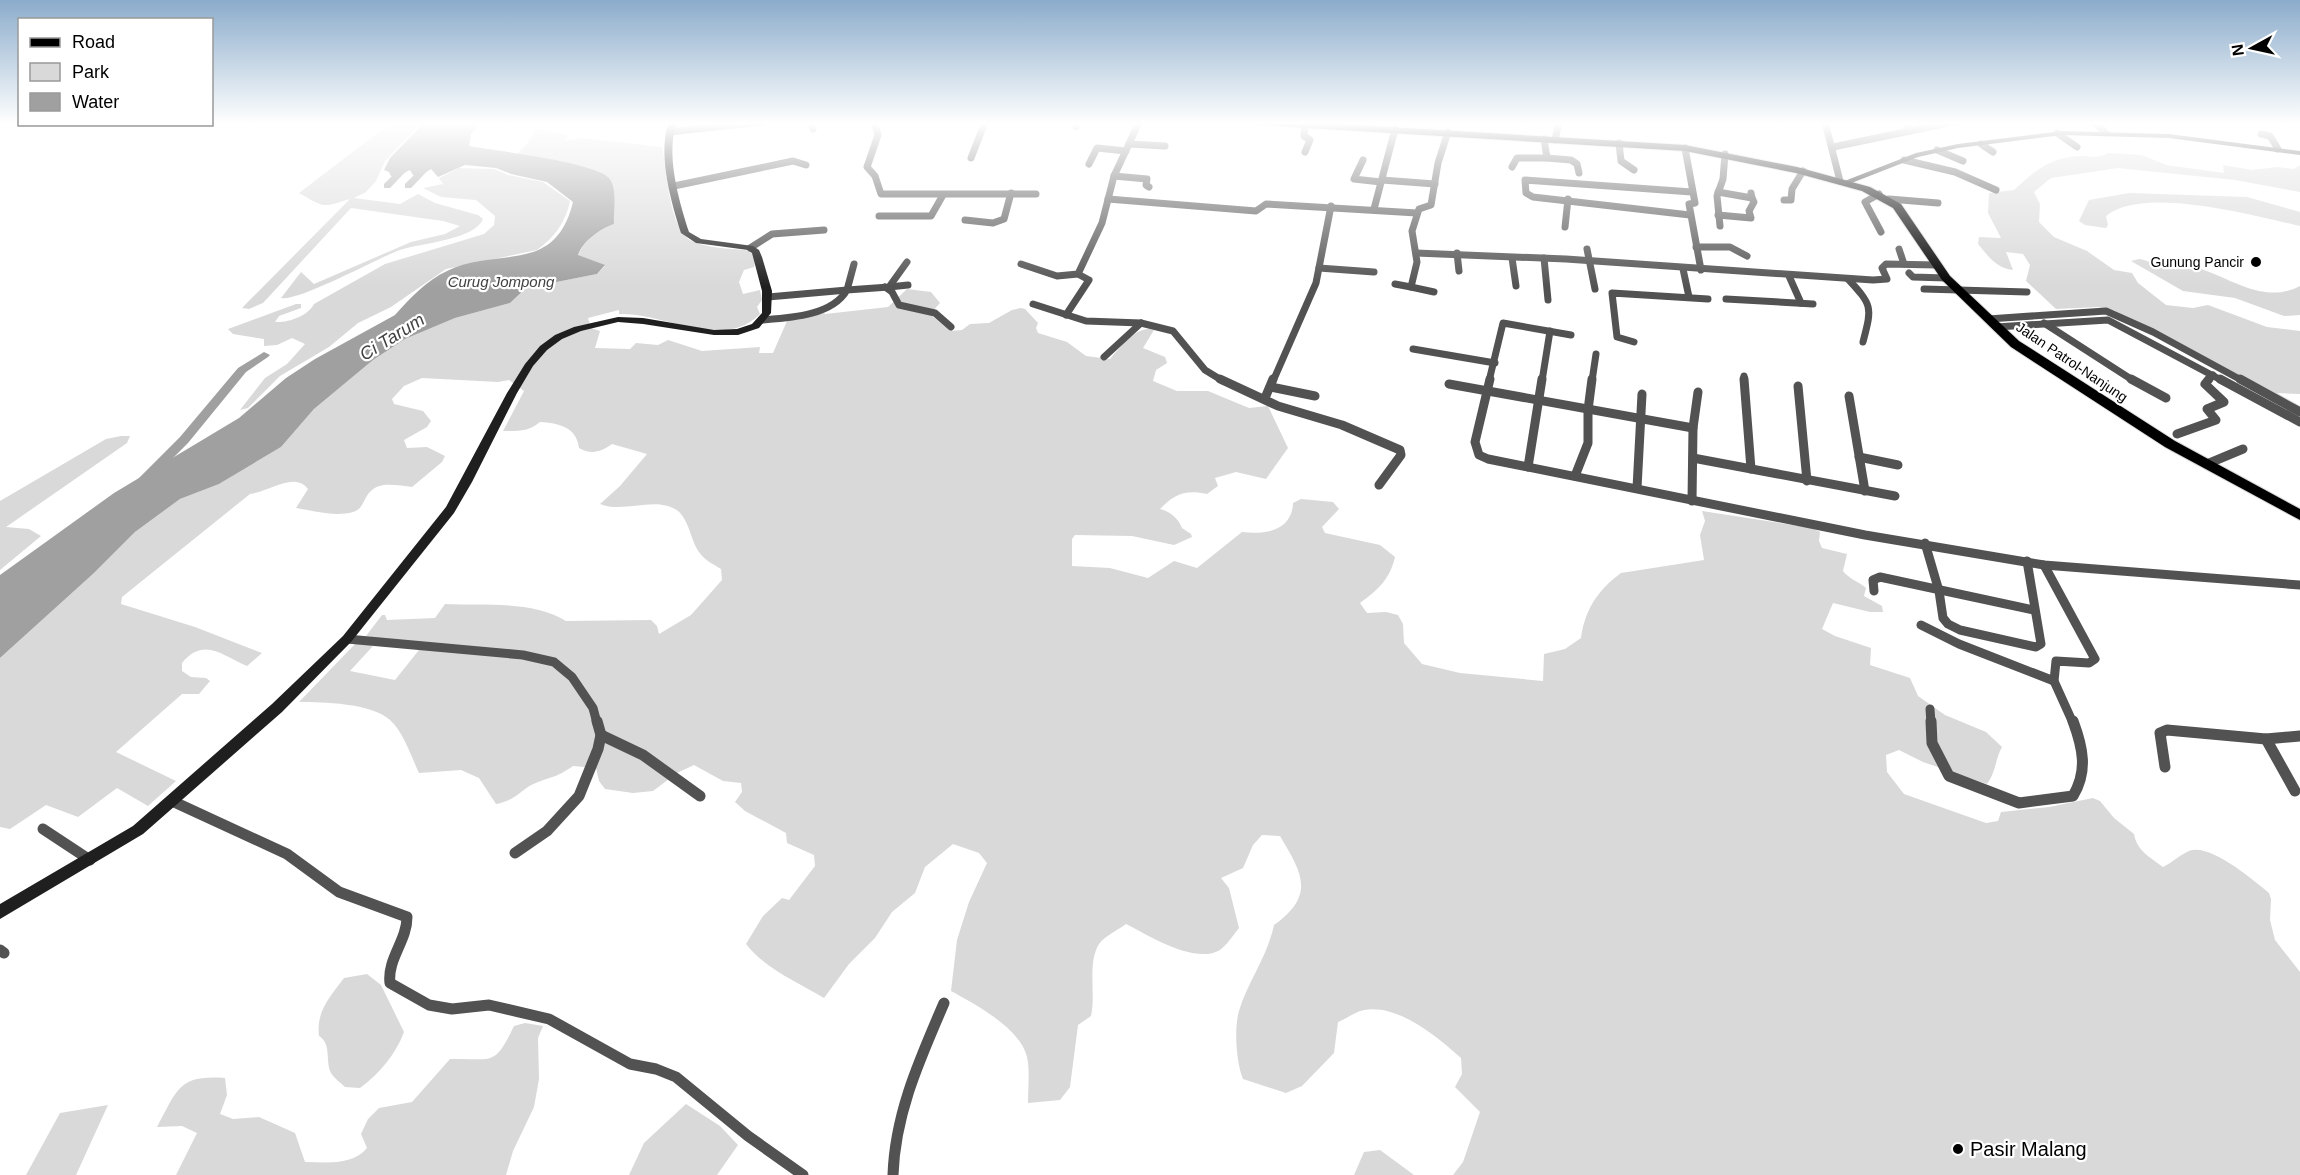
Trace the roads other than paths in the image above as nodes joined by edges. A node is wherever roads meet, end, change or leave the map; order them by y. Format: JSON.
{"nodes":[{"id":1,"x":1114,"y":176,"type":"edge"},
{"id":2,"x":674,"y":177,"type":"edge"},
{"id":3,"x":717,"y":177,"type":"edge"},
{"id":4,"x":875,"y":177,"type":"edge"},
{"id":5,"x":1123,"y":177,"type":"edge"},
{"id":6,"x":1382,"y":177,"type":"edge"},
{"id":7,"x":1437,"y":177,"type":"edge"},
{"id":8,"x":1690,"y":177,"type":"edge"},
{"id":9,"x":1723,"y":177,"type":"edge"},
{"id":10,"x":1799,"y":177,"type":"edge"},
{"id":11,"x":1826,"y":177,"type":"edge"},
{"id":12,"x":1842,"y":177,"type":"edge"},
{"id":13,"x":1855,"y":177,"type":"edge"},
{"id":14,"x":1966,"y":177,"type":"edge"},
{"id":15,"x":1346,"y":178,"type":"dead end"},
{"id":16,"x":1354,"y":179,"type":"joint"},
{"id":17,"x":1381,"y":181,"type":"junction"},
{"id":18,"x":1843,"y":181,"type":"junction"},
{"id":19,"x":1435,"y":184,"type":"junction"},
{"id":20,"x":674,"y":186,"type":"junction"},
{"id":21,"x":1149,"y":187,"type":"dead end"},
{"id":22,"x":1996,"y":190,"type":"dead end"},
{"id":23,"x":1692,"y":192,"type":"junction"},
{"id":24,"x":1718,"y":192,"type":"junction"},
{"id":25,"x":1011,"y":193,"type":"junction"},
{"id":26,"x":1036,"y":194,"type":"dead end"},
{"id":27,"x":943,"y":195,"type":"junction"},
{"id":28,"x":1884,"y":197,"type":"junction"},
{"id":29,"x":1108,"y":199,"type":"junction"},
{"id":30,"x":1568,"y":199,"type":"junction"},
{"id":31,"x":1784,"y":200,"type":"dead end"},
{"id":32,"x":1938,"y":203,"type":"dead end"},
{"id":33,"x":1331,"y":206,"type":"junction"},
{"id":34,"x":1374,"y":209,"type":"junction"},
{"id":35,"x":1417,"y":213,"type":"junction"},
{"id":36,"x":1690,"y":215,"type":"junction"},
{"id":37,"x":1718,"y":215,"type":"junction"},
{"id":38,"x":879,"y":216,"type":"dead end"},
{"id":39,"x":965,"y":220,"type":"dead end"},
{"id":40,"x":1720,"y":226,"type":"dead end"},
{"id":41,"x":1565,"y":227,"type":"dead end"},
{"id":42,"x":824,"y":230,"type":"dead end"},
{"id":43,"x":1881,"y":232,"type":"dead end"},
{"id":44,"x":1696,"y":247,"type":"junction"},
{"id":45,"x":750,"y":248,"type":"junction"},
{"id":46,"x":1587,"y":249,"type":"dead end"},
{"id":47,"x":1899,"y":249,"type":"dead end"},
{"id":48,"x":1416,"y":253,"type":"junction"},
{"id":49,"x":1457,"y":253,"type":"junction"},
{"id":50,"x":1747,"y":256,"type":"dead end"},
{"id":51,"x":1512,"y":258,"type":"junction"},
{"id":52,"x":1544,"y":258,"type":"junction"},
{"id":53,"x":1590,"y":261,"type":"junction"},
{"id":54,"x":907,"y":262,"type":"dead end"},
{"id":55,"x":854,"y":264,"type":"dead end"},
{"id":56,"x":1021,"y":264,"type":"dead end"},
{"id":57,"x":1904,"y":264,"type":"junction"},
{"id":58,"x":1937,"y":266,"type":"junction"},
{"id":59,"x":1319,"y":268,"type":"junction"},
{"id":60,"x":1683,"y":269,"type":"junction"},
{"id":61,"x":1701,"y":270,"type":"junction"},
{"id":62,"x":1459,"y":271,"type":"dead end"},
{"id":63,"x":1374,"y":272,"type":"dead end"},
{"id":64,"x":1909,"y":273,"type":"dead end"},
{"id":65,"x":1078,"y":274,"type":"junction"},
{"id":66,"x":1789,"y":276,"type":"junction"},
{"id":67,"x":1946,"y":278,"type":"junction"},
{"id":68,"x":1848,"y":279,"type":"junction"},
{"id":69,"x":908,"y":285,"type":"dead end"},
{"id":70,"x":1395,"y":285,"type":"dead end"},
{"id":71,"x":1516,"y":286,"type":"dead end"},
{"id":72,"x":887,"y":287,"type":"junction"},
{"id":73,"x":1411,"y":287,"type":"junction"},
{"id":74,"x":1594,"y":289,"type":"dead end"},
{"id":75,"x":1924,"y":289,"type":"dead end"},
{"id":76,"x":847,"y":290,"type":"junction"},
{"id":77,"x":1957,"y":290,"type":"junction"},
{"id":78,"x":1434,"y":292,"type":"dead end"},
{"id":79,"x":2027,"y":292,"type":"dead end"},
{"id":80,"x":768,"y":297,"type":"junction"},
{"id":81,"x":1689,"y":297,"type":"junction"},
{"id":82,"x":1708,"y":298,"type":"dead end"},
{"id":83,"x":1726,"y":299,"type":"dead end"},
{"id":84,"x":1548,"y":300,"type":"dead end"},
{"id":85,"x":1033,"y":304,"type":"dead end"},
{"id":86,"x":1799,"y":304,"type":"junction"},
{"id":87,"x":1814,"y":304,"type":"dead end"},
{"id":88,"x":1066,"y":315,"type":"junction"},
{"id":89,"x":762,"y":320,"type":"junction"},
{"id":90,"x":1491,"y":321,"type":"dead end"},
{"id":91,"x":1141,"y":323,"type":"junction"},
{"id":92,"x":1503,"y":323,"type":"junction"},
{"id":93,"x":1992,"y":323,"type":"junction"},
{"id":94,"x":2044,"y":323,"type":"junction"},
{"id":95,"x":951,"y":327,"type":"dead end"},
{"id":96,"x":1550,"y":331,"type":"junction"},
{"id":97,"x":1571,"y":335,"type":"dead end"},
{"id":98,"x":1634,"y":342,"type":"dead end"},
{"id":99,"x":1863,"y":342,"type":"dead end"},
{"id":100,"x":1413,"y":348,"type":"dead end"},
{"id":101,"x":1596,"y":354,"type":"dead end"},
{"id":102,"x":1104,"y":357,"type":"dead end"},
{"id":103,"x":1495,"y":363,"type":"junction"},
{"id":104,"x":2213,"y":375,"type":"junction"},
{"id":105,"x":1744,"y":376,"type":"dead end"},
{"id":106,"x":1449,"y":384,"type":"dead end"},
{"id":107,"x":1798,"y":386,"type":"dead end"},
{"id":108,"x":1271,"y":387,"type":"junction"},
{"id":109,"x":1489,"y":391,"type":"junction"},
{"id":110,"x":1698,"y":392,"type":"dead end"},
{"id":111,"x":1642,"y":394,"type":"dead end"},
{"id":112,"x":1315,"y":396,"type":"dead end"},
{"id":113,"x":1849,"y":396,"type":"dead end"},
{"id":114,"x":1265,"y":398,"type":"junction"},
{"id":115,"x":2166,"y":398,"type":"dead end"},
{"id":116,"x":1538,"y":400,"type":"junction"},
{"id":117,"x":1588,"y":410,"type":"junction"},
{"id":118,"x":2300,"y":412,"type":"edge"},
{"id":119,"x":1640,"y":418,"type":"junction"},
{"id":120,"x":2300,"y":422,"type":"edge"},
{"id":121,"x":1693,"y":428,"type":"junction"},
{"id":122,"x":2177,"y":434,"type":"dead end"},
{"id":123,"x":2243,"y":449,"type":"dead end"},
{"id":124,"x":1859,"y":457,"type":"junction"},
{"id":125,"x":1693,"y":458,"type":"junction"},
{"id":126,"x":2207,"y":464,"type":"junction"},
{"id":127,"x":1898,"y":465,"type":"dead end"},
{"id":128,"x":1528,"y":467,"type":"junction"},
{"id":129,"x":1751,"y":469,"type":"junction"},
{"id":130,"x":1575,"y":476,"type":"junction"},
{"id":131,"x":1807,"y":481,"type":"junction"},
{"id":132,"x":1379,"y":485,"type":"dead end"},
{"id":133,"x":1637,"y":488,"type":"junction"},
{"id":134,"x":1865,"y":491,"type":"junction"},
{"id":135,"x":1895,"y":496,"type":"dead end"},
{"id":136,"x":1692,"y":501,"type":"junction"},
{"id":137,"x":2300,"y":515,"type":"edge"},
{"id":138,"x":1925,"y":543,"type":"junction"},
{"id":139,"x":2027,"y":561,"type":"junction"},
{"id":140,"x":2044,"y":565,"type":"junction"},
{"id":141,"x":2300,"y":585,"type":"edge"},
{"id":142,"x":1874,"y":591,"type":"dead end"},
{"id":143,"x":1939,"y":591,"type":"junction"},
{"id":144,"x":2034,"y":610,"type":"junction"},
{"id":145,"x":1922,"y":625,"type":"dead end"},
{"id":146,"x":1982,"y":636,"type":"junction"},
{"id":147,"x":347,"y":639,"type":"junction"},
{"id":148,"x":1991,"y":656,"type":"junction"},
{"id":149,"x":2054,"y":681,"type":"junction"},
{"id":150,"x":1930,"y":709,"type":"dead end"},
{"id":151,"x":601,"y":735,"type":"junction"},
{"id":152,"x":2300,"y":736,"type":"edge"},
{"id":153,"x":2266,"y":739,"type":"junction"},
{"id":154,"x":2165,"y":767,"type":"dead end"},
{"id":155,"x":2295,"y":791,"type":"dead end"},
{"id":156,"x":700,"y":796,"type":"dead end"},
{"id":157,"x":172,"y":801,"type":"junction"},
{"id":158,"x":43,"y":829,"type":"dead end"},
{"id":159,"x":515,"y":854,"type":"dead end"},
{"id":160,"x":90,"y":860,"type":"junction"},
{"id":161,"x":0,"y":912,"type":"edge"},
{"id":162,"x":944,"y":1003,"type":"dead end"},
{"id":163,"x":803,"y":1175,"type":"edge"},
{"id":164,"x":893,"y":1175,"type":"edge"}],
"edges":[{"from":1,"to":29,"type":"street"},
{"from":2,"to":20,"type":"street"},
{"from":3,"to":20,"type":"street"},
{"from":4,"to":27,"type":"street"},
{"from":5,"to":21,"type":"street"},
{"from":6,"to":17,"type":"street"},
{"from":7,"to":19,"type":"street"},
{"from":8,"to":23,"type":"street"},
{"from":9,"to":24,"type":"street"},
{"from":10,"to":31,"type":"street"},
{"from":11,"to":18,"type":"main road","name":"Jalan Patrol-Nanjung"},
{"from":12,"to":18,"type":"street"},
{"from":13,"to":18,"type":"street"},
{"from":14,"to":22,"type":"street"},
{"from":15,"to":16,"type":"street"},
{"from":16,"to":17,"type":"street"},
{"from":17,"to":19,"type":"street"},
{"from":17,"to":34,"type":"street"},
{"from":18,"to":28,"type":"main road","name":"Jalan Patrol-Nanjung"},
{"from":19,"to":35,"type":"street"},
{"from":20,"to":45,"type":"street"},
{"from":23,"to":30,"type":"street"},
{"from":23,"to":36,"type":"street"},
{"from":24,"to":37,"type":"street"},
{"from":24,"to":37,"type":"street"},
{"from":25,"to":26,"type":"street"},
{"from":25,"to":27,"type":"street"},
{"from":25,"to":39,"type":"street"},
{"from":27,"to":38,"type":"street"},
{"from":28,"to":32,"type":"street"},
{"from":28,"to":43,"type":"street"},
{"from":28,"to":58,"type":"main road","name":"Jalan Patrol-Nanjung"},
{"from":29,"to":33,"type":"street"},
{"from":29,"to":65,"type":"street"},
{"from":30,"to":36,"type":"street"},
{"from":30,"to":41,"type":"street"},
{"from":33,"to":34,"type":"street"},
{"from":33,"to":59,"type":"street"},
{"from":34,"to":35,"type":"street"},
{"from":35,"to":48,"type":"street"},
{"from":36,"to":44,"type":"street"},
{"from":37,"to":40,"type":"street"},
{"from":42,"to":45,"type":"street"},
{"from":44,"to":50,"type":"street"},
{"from":44,"to":61,"type":"street"},
{"from":45,"to":80,"type":"street"},
{"from":46,"to":53,"type":"street"},
{"from":47,"to":57,"type":"street"},
{"from":48,"to":49,"type":"street"},
{"from":48,"to":73,"type":"street"},
{"from":49,"to":51,"type":"street"},
{"from":49,"to":62,"type":"street"},
{"from":51,"to":52,"type":"street"},
{"from":51,"to":71,"type":"street"},
{"from":52,"to":53,"type":"street"},
{"from":52,"to":84,"type":"street"},
{"from":53,"to":60,"type":"street"},
{"from":53,"to":74,"type":"street"},
{"from":54,"to":72,"type":"street"},
{"from":55,"to":76,"type":"street"},
{"from":56,"to":65,"type":"street"},
{"from":57,"to":58,"type":"street"},
{"from":57,"to":68,"type":"street"},
{"from":58,"to":67,"type":"main road","name":"Jalan Patrol-Nanjung"},
{"from":59,"to":63,"type":"street"},
{"from":59,"to":108,"type":"street"},
{"from":60,"to":61,"type":"street"},
{"from":60,"to":81,"type":"street"},
{"from":61,"to":66,"type":"street"},
{"from":64,"to":67,"type":"street"},
{"from":65,"to":88,"type":"street"},
{"from":66,"to":68,"type":"street"},
{"from":66,"to":86,"type":"street"},
{"from":67,"to":77,"type":"main road","name":"Jalan Patrol-Nanjung"},
{"from":68,"to":99,"type":"street"},
{"from":69,"to":72,"type":"street"},
{"from":70,"to":73,"type":"street"},
{"from":72,"to":76,"type":"street"},
{"from":72,"to":95,"type":"street"},
{"from":73,"to":78,"type":"street"},
{"from":75,"to":77,"type":"street"},
{"from":76,"to":80,"type":"street"},
{"from":76,"to":89,"type":"street"},
{"from":77,"to":79,"type":"street"},
{"from":77,"to":93,"type":"main road","name":"Jalan Patrol-Nanjung"},
{"from":80,"to":89,"type":"street"},
{"from":81,"to":82,"type":"street"},
{"from":81,"to":98,"type":"street"},
{"from":83,"to":86,"type":"street"},
{"from":85,"to":88,"type":"street"},
{"from":86,"to":87,"type":"street"},
{"from":88,"to":91,"type":"street"},
{"from":89,"to":147,"type":"street"},
{"from":90,"to":92,"type":"street"},
{"from":91,"to":102,"type":"street"},
{"from":91,"to":114,"type":"street"},
{"from":92,"to":96,"type":"street"},
{"from":92,"to":103,"type":"street"},
{"from":93,"to":94,"type":"street"},
{"from":93,"to":118,"type":"street"},
{"from":93,"to":126,"type":"main road","name":"Jalan Patrol-Nanjung"},
{"from":94,"to":104,"type":"street"},
{"from":94,"to":115,"type":"street"},
{"from":96,"to":97,"type":"street"},
{"from":96,"to":116,"type":"street"},
{"from":100,"to":103,"type":"street"},
{"from":101,"to":117,"type":"street"},
{"from":103,"to":109,"type":"street"},
{"from":104,"to":120,"type":"street"},
{"from":104,"to":122,"type":"street"},
{"from":105,"to":129,"type":"street"},
{"from":106,"to":109,"type":"street"},
{"from":107,"to":131,"type":"street"},
{"from":108,"to":112,"type":"street"},
{"from":108,"to":114,"type":"street"},
{"from":109,"to":116,"type":"street"},
{"from":109,"to":128,"type":"street"},
{"from":110,"to":121,"type":"street"},
{"from":111,"to":119,"type":"street"},
{"from":113,"to":124,"type":"street"},
{"from":114,"to":132,"type":"street"},
{"from":116,"to":117,"type":"street"},
{"from":116,"to":128,"type":"street"},
{"from":117,"to":119,"type":"street"},
{"from":117,"to":130,"type":"street"},
{"from":119,"to":121,"type":"street"},
{"from":119,"to":133,"type":"street"},
{"from":121,"to":125,"type":"street"},
{"from":123,"to":126,"type":"street"},
{"from":124,"to":127,"type":"street"},
{"from":124,"to":134,"type":"street"},
{"from":125,"to":129,"type":"street"},
{"from":125,"to":136,"type":"street"},
{"from":126,"to":137,"type":"main road","name":"Jalan Patrol-Nanjung"},
{"from":128,"to":130,"type":"street"},
{"from":129,"to":131,"type":"street"},
{"from":130,"to":133,"type":"street"},
{"from":131,"to":134,"type":"street"},
{"from":133,"to":136,"type":"street"},
{"from":134,"to":135,"type":"street"},
{"from":136,"to":138,"type":"street"},
{"from":138,"to":139,"type":"street"},
{"from":138,"to":143,"type":"street"},
{"from":139,"to":140,"type":"street"},
{"from":139,"to":144,"type":"street"},
{"from":140,"to":141,"type":"street"},
{"from":140,"to":149,"type":"street"},
{"from":142,"to":143,"type":"street"},
{"from":143,"to":144,"type":"street"},
{"from":143,"to":146,"type":"street"},
{"from":144,"to":146,"type":"street"},
{"from":145,"to":148,"type":"street"},
{"from":146,"to":148,"type":"street"},
{"from":147,"to":151,"type":"street"},
{"from":147,"to":157,"type":"street"},
{"from":148,"to":149,"type":"street"},
{"from":149,"to":150,"type":"street"},
{"from":151,"to":156,"type":"street"},
{"from":151,"to":159,"type":"street"},
{"from":152,"to":153,"type":"street"},
{"from":153,"to":154,"type":"street"},
{"from":153,"to":155,"type":"street"},
{"from":157,"to":160,"type":"street"},
{"from":157,"to":163,"type":"street"},
{"from":158,"to":160,"type":"street"},
{"from":160,"to":161,"type":"street"},
{"from":162,"to":164,"type":"street"}]}
